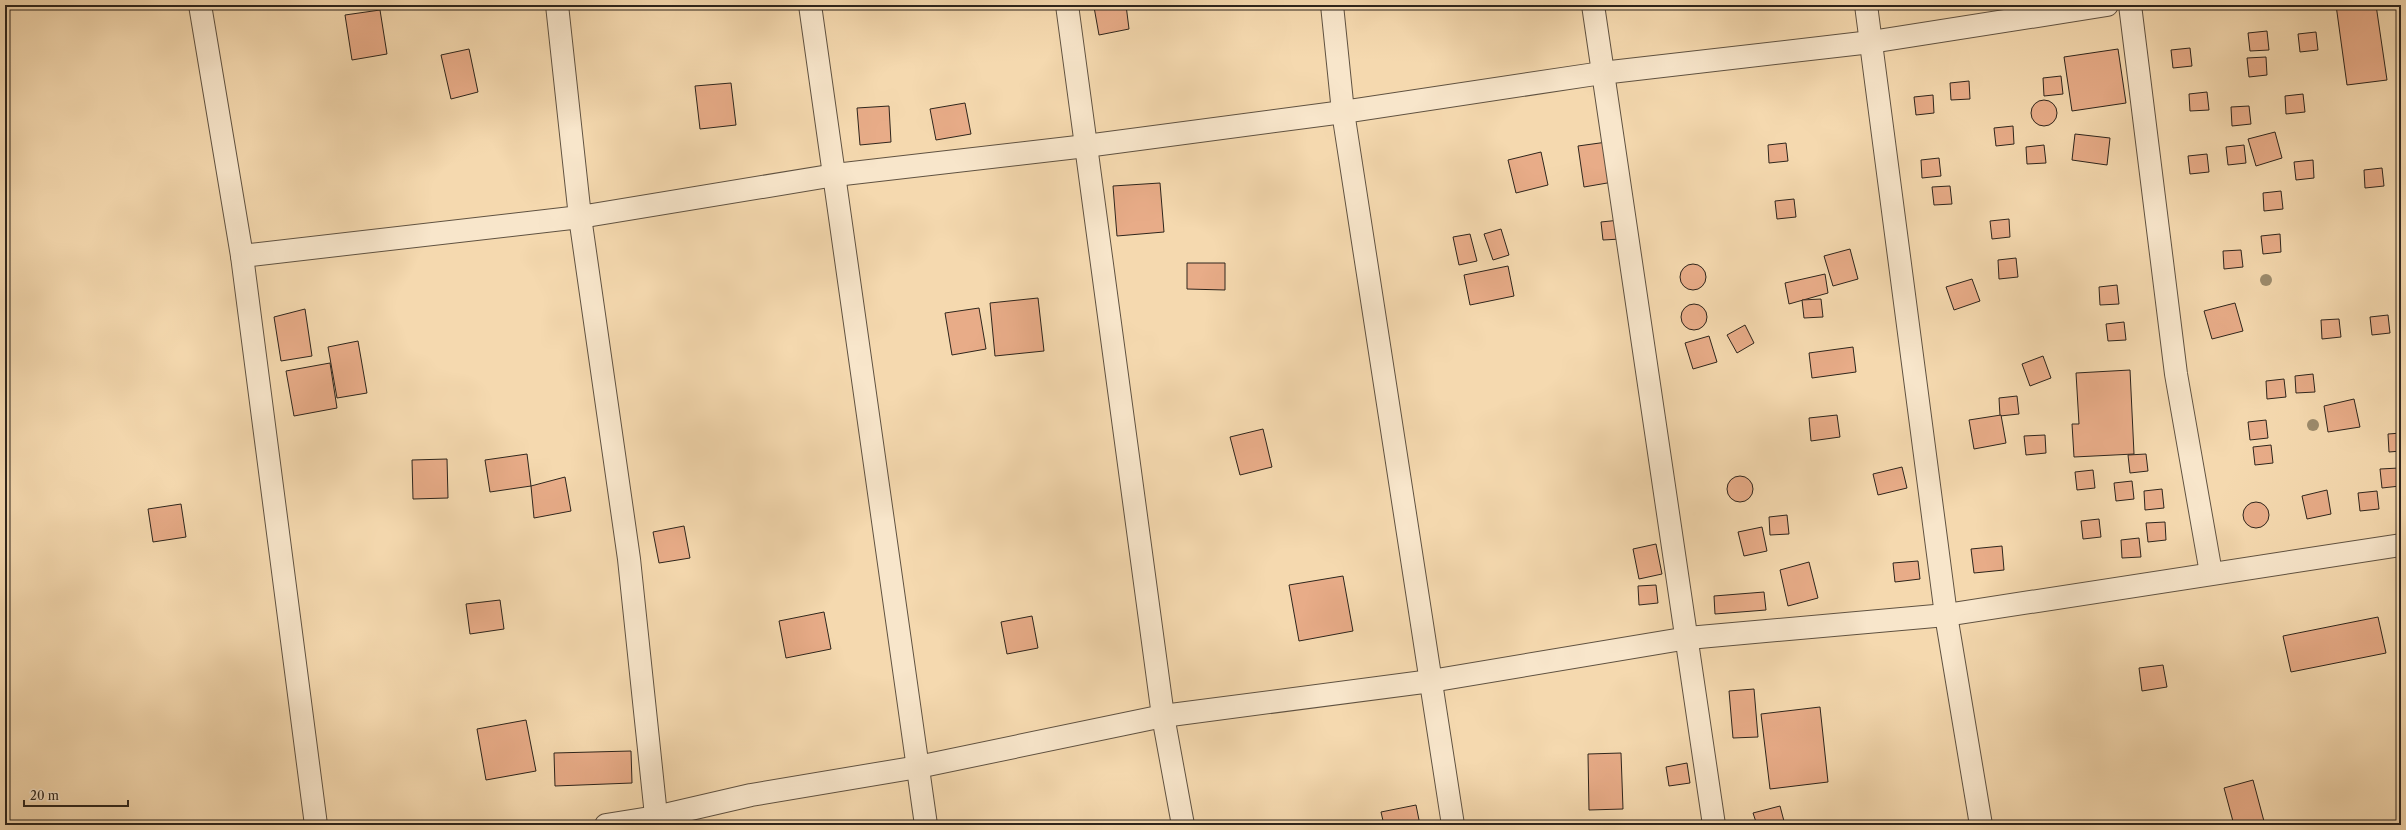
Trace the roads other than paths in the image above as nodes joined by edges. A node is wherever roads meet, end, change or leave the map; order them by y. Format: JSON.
{"nodes":[{"id":1,"x":200,"y":5,"type":"edge"},
{"id":2,"x":556,"y":5,"type":"edge"},
{"id":3,"x":810,"y":5,"type":"edge"},
{"id":4,"x":1067,"y":5,"type":"edge"},
{"id":5,"x":1332,"y":5,"type":"edge"},
{"id":6,"x":1593,"y":5,"type":"edge"},
{"id":7,"x":1866,"y":5,"type":"edge"},
{"id":8,"x":2107,"y":5,"type":"edge"},
{"id":9,"x":2130,"y":5,"type":"edge"},
{"id":10,"x":1871,"y":42,"type":"junction"},
{"id":11,"x":1602,"y":73,"type":"junction"},
{"id":12,"x":1343,"y":112,"type":"junction"},
{"id":13,"x":1086,"y":146,"type":"junction"},
{"id":14,"x":836,"y":174,"type":"junction"},
{"id":15,"x":580,"y":217,"type":"junction"},
{"id":16,"x":242,"y":256,"type":"junction"},
{"id":17,"x":2401,"y":545,"type":"edge"},
{"id":18,"x":2211,"y":573,"type":"junction"},
{"id":19,"x":1946,"y":615,"type":"junction"},
{"id":20,"x":1688,"y":638,"type":"junction"},
{"id":21,"x":1431,"y":681,"type":"junction"},
{"id":22,"x":1163,"y":716,"type":"junction"},
{"id":23,"x":918,"y":766,"type":"junction"},
{"id":24,"x":656,"y":821,"type":"edge"},
{"id":25,"x":316,"y":825,"type":"edge"},
{"id":26,"x":606,"y":825,"type":"edge"},
{"id":27,"x":926,"y":825,"type":"edge"},
{"id":28,"x":1183,"y":825,"type":"edge"},
{"id":29,"x":1453,"y":825,"type":"edge"},
{"id":30,"x":1714,"y":825,"type":"edge"},
{"id":31,"x":1981,"y":825,"type":"edge"}],
"edges":[{"from":1,"to":16,"type":"street"},
{"from":2,"to":15,"type":"street"},
{"from":3,"to":14,"type":"street"},
{"from":4,"to":13,"type":"street"},
{"from":5,"to":12,"type":"street"},
{"from":6,"to":11,"type":"street"},
{"from":7,"to":10,"type":"street"},
{"from":8,"to":10,"type":"street"},
{"from":9,"to":18,"type":"street"},
{"from":10,"to":11,"type":"street"},
{"from":10,"to":19,"type":"street"},
{"from":11,"to":12,"type":"street"},
{"from":11,"to":20,"type":"street"},
{"from":12,"to":13,"type":"street"},
{"from":12,"to":21,"type":"street"},
{"from":13,"to":14,"type":"street"},
{"from":13,"to":22,"type":"street"},
{"from":14,"to":15,"type":"street"},
{"from":14,"to":23,"type":"street"},
{"from":15,"to":16,"type":"street"},
{"from":15,"to":24,"type":"street"},
{"from":16,"to":25,"type":"street"},
{"from":17,"to":18,"type":"street"},
{"from":18,"to":19,"type":"street"},
{"from":19,"to":20,"type":"street"},
{"from":19,"to":31,"type":"street"},
{"from":20,"to":21,"type":"street"},
{"from":20,"to":30,"type":"street"},
{"from":21,"to":22,"type":"street"},
{"from":21,"to":29,"type":"street"},
{"from":22,"to":23,"type":"street"},
{"from":22,"to":28,"type":"street"},
{"from":23,"to":24,"type":"street"},
{"from":23,"to":27,"type":"street"},
{"from":24,"to":26,"type":"street"}]}
